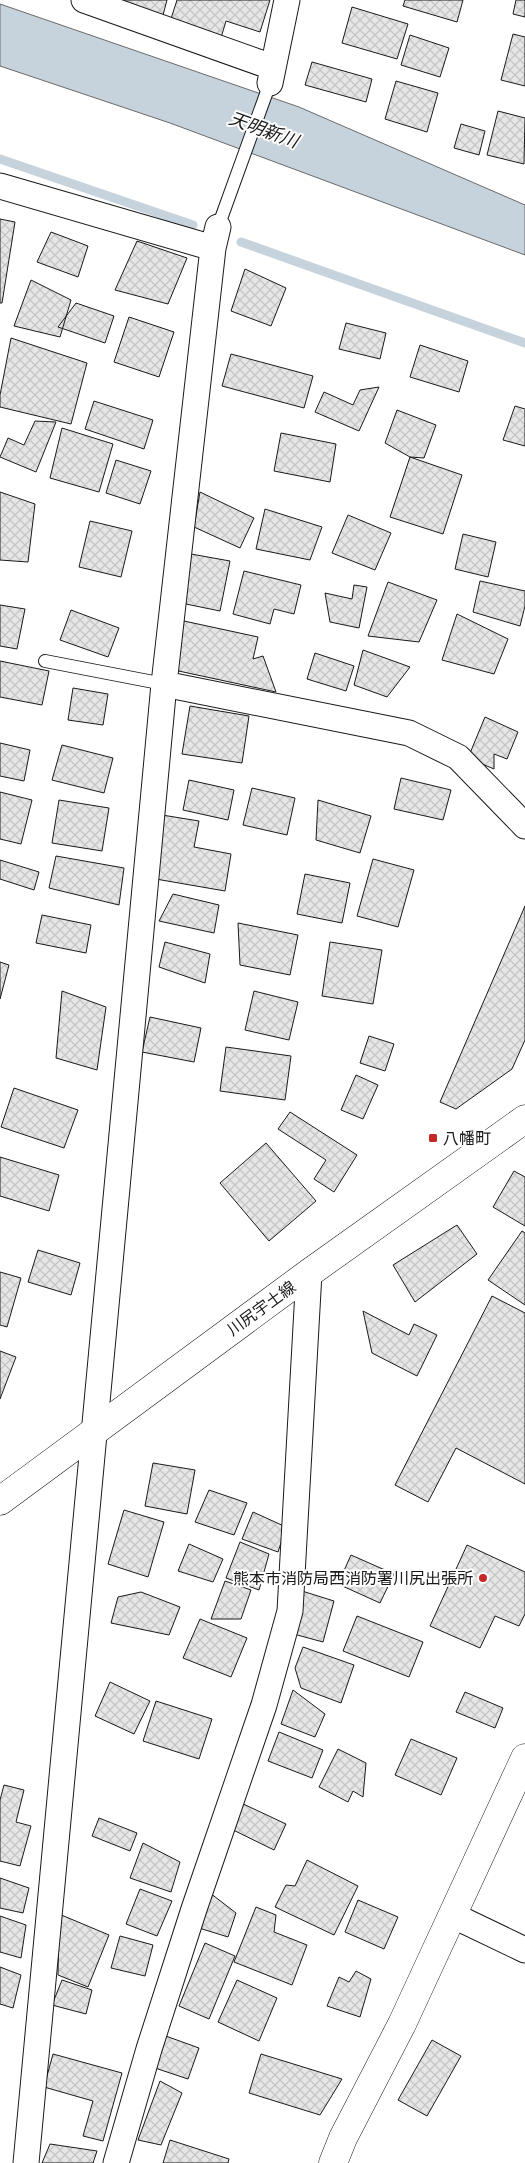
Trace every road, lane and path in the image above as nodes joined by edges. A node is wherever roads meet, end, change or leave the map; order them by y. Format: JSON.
{"nodes":[{"id":1,"x":84,"y":0,"type":"edge"},
{"id":2,"x":287,"y":0,"type":"edge"},
{"id":3,"x":271,"y":75,"type":"junction"},
{"id":4,"x":0,"y":186,"type":"edge"},
{"id":5,"x":216,"y":238,"type":"junction"},
{"id":6,"x":45,"y":661,"type":"dead end"},
{"id":7,"x":164,"y":684,"type":"junction"},
{"id":8,"x":525,"y":826,"type":"edge"},
{"id":9,"x":525,"y":1119,"type":"edge"},
{"id":10,"x":309,"y":1274,"type":"junction"},
{"id":11,"x":93,"y":1432,"type":"junction"},
{"id":12,"x":0,"y":1501,"type":"edge"},
{"id":13,"x":525,"y":1758,"type":"edge"},
{"id":14,"x":452,"y":1915,"type":"junction"},
{"id":15,"x":525,"y":1950,"type":"edge"},
{"id":16,"x":26,"y":2163,"type":"edge"},
{"id":17,"x":116,"y":2163,"type":"edge"},
{"id":18,"x":334,"y":2163,"type":"edge"}],
"edges":[{"from":1,"to":3,"type":"street"},
{"from":2,"to":3,"type":"street"},
{"from":3,"to":5,"type":"lane"},
{"from":4,"to":5,"type":"street"},
{"from":5,"to":7,"type":"street"},
{"from":6,"to":7,"type":"lane"},
{"from":7,"to":8,"type":"street"},
{"from":7,"to":11,"type":"street"},
{"from":9,"to":10,"type":"main road","name":"川尻宇土線"},
{"from":10,"to":11,"type":"main road","name":"川尻宇土線"},
{"from":10,"to":17,"type":"street"},
{"from":11,"to":12,"type":"main road","name":"川尻宇土線"},
{"from":11,"to":16,"type":"street"},
{"from":13,"to":14,"type":"main road"},
{"from":14,"to":15,"type":"street"},
{"from":14,"to":18,"type":"main road"}]}
